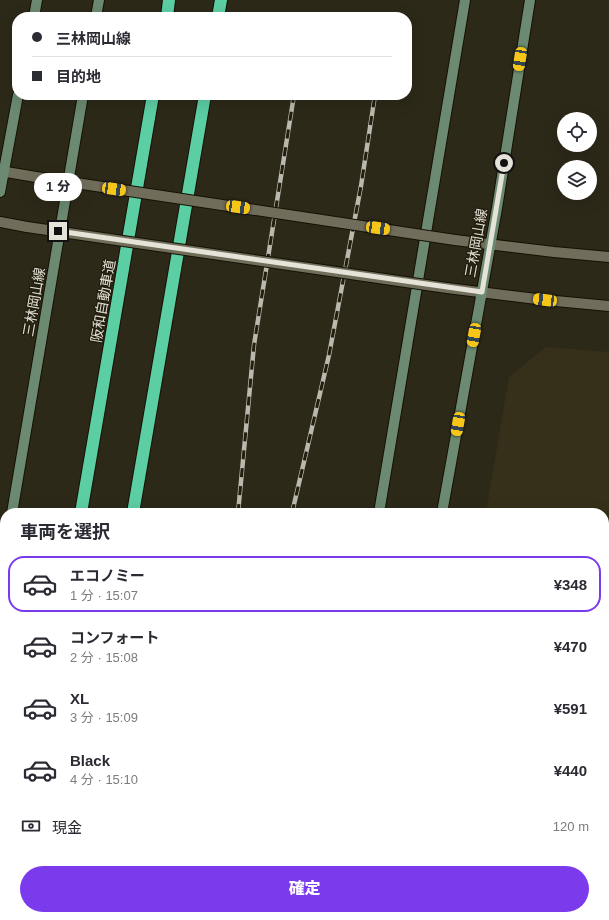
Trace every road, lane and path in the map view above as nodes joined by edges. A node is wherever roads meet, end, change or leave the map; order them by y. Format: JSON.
{"nodes":[{"id":1,"x":37,"y":0,"type":"edge"},
{"id":2,"x":99,"y":0,"type":"edge"},
{"id":3,"x":170,"y":0,"type":"edge"},
{"id":4,"x":221,"y":0,"type":"edge"},
{"id":5,"x":466,"y":0,"type":"edge"},
{"id":6,"x":530,"y":0,"type":"edge"},
{"id":7,"x":35,"y":12,"type":"edge"},
{"id":8,"x":97,"y":12,"type":"edge"},
{"id":9,"x":168,"y":12,"type":"edge"},
{"id":10,"x":219,"y":12,"type":"edge"},
{"id":11,"x":17,"y":100,"type":"edge"},
{"id":12,"x":82,"y":100,"type":"edge"},
{"id":13,"x":152,"y":100,"type":"edge"},
{"id":14,"x":204,"y":100,"type":"edge"},
{"id":15,"x":1,"y":172,"type":"edge"},
{"id":16,"x":0,"y":192,"type":"edge"},
{"id":17,"x":0,"y":222,"type":"edge"},
{"id":18,"x":490,"y":244,"type":"junction"},
{"id":19,"x":609,"y":257,"type":"edge"},
{"id":20,"x":482,"y":292,"type":"junction"},
{"id":21,"x":609,"y":306,"type":"edge"},
{"id":22,"x":13,"y":508,"type":"edge"},
{"id":23,"x":83,"y":508,"type":"edge"},
{"id":24,"x":135,"y":508,"type":"edge"},
{"id":25,"x":380,"y":508,"type":"edge"},
{"id":26,"x":443,"y":508,"type":"edge"}],
"edges":[{"from":1,"to":7,"type":"main road"},
{"from":2,"to":8,"type":"main road"},
{"from":3,"to":9,"type":"highway"},
{"from":4,"to":10,"type":"highway"},
{"from":5,"to":25,"type":"main road"},
{"from":6,"to":18,"type":"main road","name":"三林岡山線"},
{"from":11,"to":15,"type":"main road"},
{"from":12,"to":22,"type":"main road","name":"三林岡山線"},
{"from":13,"to":23,"type":"highway","name":"阪和自動車道"},
{"from":14,"to":24,"type":"highway"},
{"from":15,"to":16,"type":"main road"},
{"from":15,"to":18,"type":"street","bridge":true},
{"from":17,"to":20,"type":"street","bridge":true},
{"from":18,"to":19,"type":"street"},
{"from":18,"to":20,"type":"main road","name":"三林岡山線"},
{"from":20,"to":21,"type":"street"},
{"from":20,"to":26,"type":"main road","name":"三林岡山線"}]}
